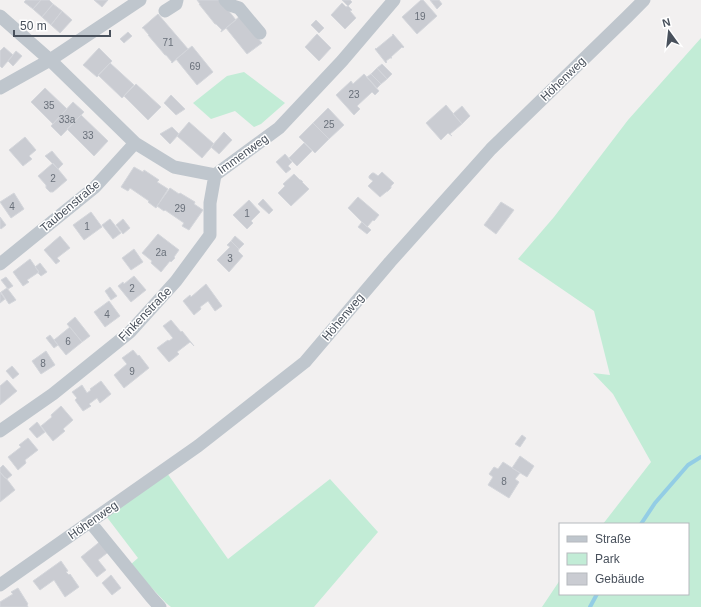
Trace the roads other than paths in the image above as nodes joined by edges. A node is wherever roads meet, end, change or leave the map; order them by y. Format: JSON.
{"nodes":[{"id":1,"x":140,"y":0,"type":"edge"},
{"id":2,"x":177,"y":0,"type":"edge"},
{"id":3,"x":225,"y":0,"type":"edge"},
{"id":4,"x":394,"y":0,"type":"edge"},
{"id":5,"x":644,"y":0,"type":"edge"},
{"id":6,"x":165,"y":11,"type":"dead end"},
{"id":7,"x":0,"y":16,"type":"edge"},
{"id":8,"x":260,"y":33,"type":"dead end"},
{"id":9,"x":50,"y":60,"type":"junction"},
{"id":10,"x":0,"y":88,"type":"edge"},
{"id":11,"x":135,"y":143,"type":"junction"},
{"id":12,"x":215,"y":175,"type":"junction"},
{"id":13,"x":0,"y":264,"type":"edge"},
{"id":14,"x":0,"y":430,"type":"edge"},
{"id":15,"x":90,"y":522,"type":"junction"},
{"id":16,"x":0,"y":585,"type":"edge"},
{"id":17,"x":160,"y":607,"type":"edge"}],
"edges":[{"from":1,"to":9,"type":"street"},
{"from":2,"to":6,"type":"street"},
{"from":3,"to":8,"type":"street"},
{"from":4,"to":12,"type":"street","name":"Immenweg"},
{"from":5,"to":15,"type":"street","name":"Höhenweg"},
{"from":7,"to":9,"type":"street","name":"Immenweg"},
{"from":9,"to":10,"type":"street"},
{"from":9,"to":11,"type":"street","name":"Immenweg"},
{"from":11,"to":12,"type":"street","name":"Immenweg"},
{"from":11,"to":13,"type":"street","name":"Taubenstraße"},
{"from":12,"to":14,"type":"street","name":"Finkenstraße"},
{"from":15,"to":16,"type":"street","name":"Höhenweg"},
{"from":15,"to":17,"type":"street"}]}
